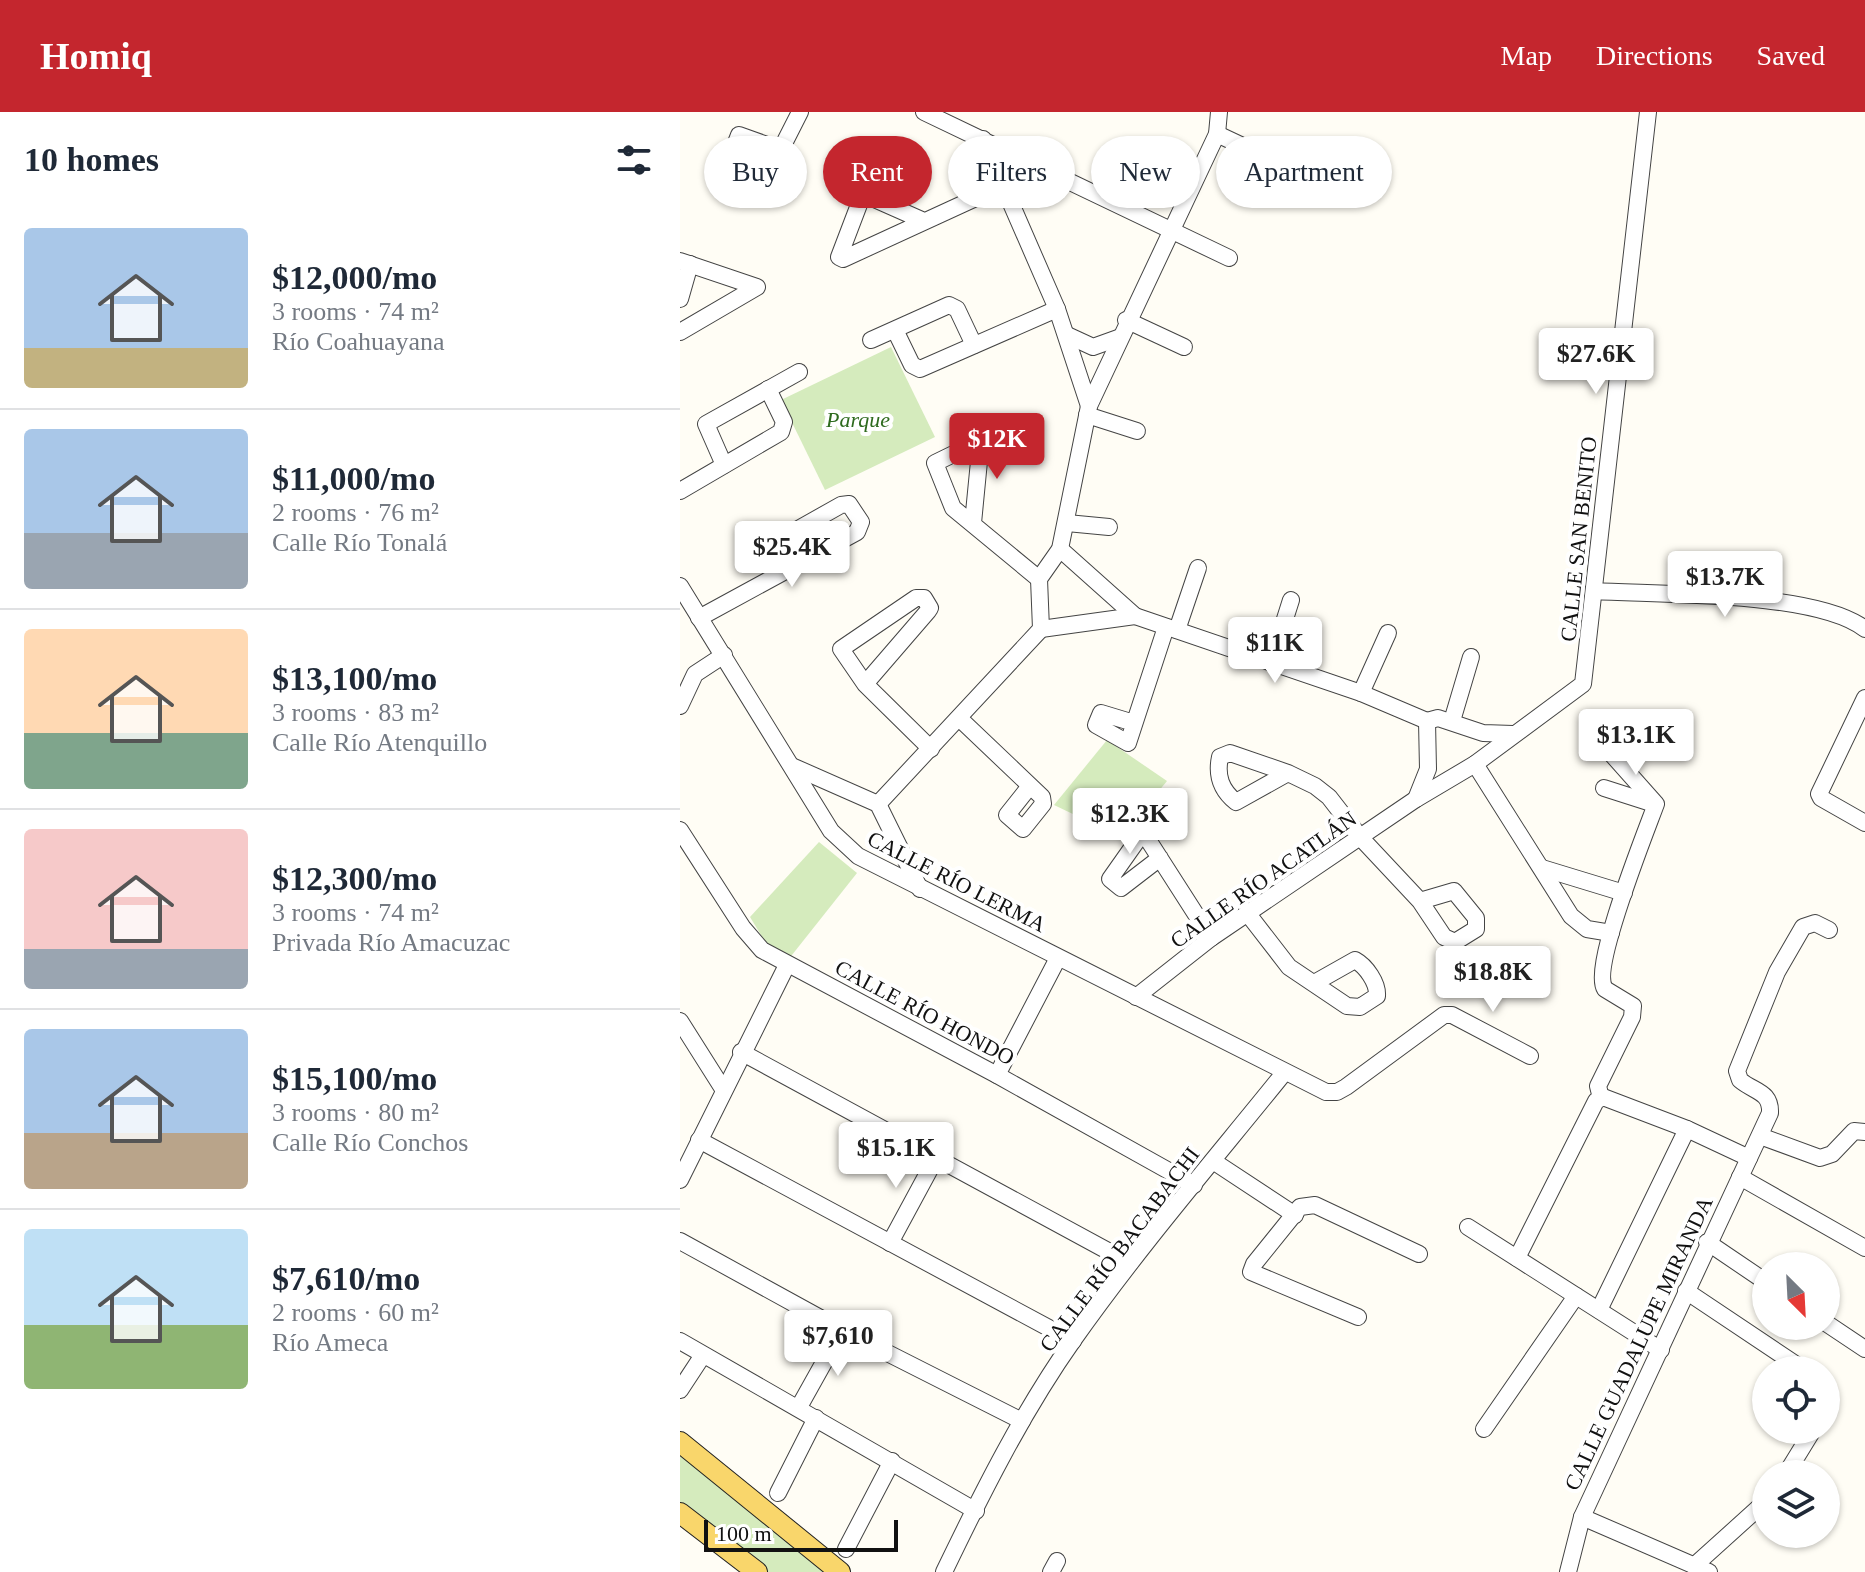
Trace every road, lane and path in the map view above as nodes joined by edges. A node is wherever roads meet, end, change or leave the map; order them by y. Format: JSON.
{"nodes":[{"id":1,"x":800,"y":112,"type":"edge"},
{"id":2,"x":924,"y":112,"type":"edge"},
{"id":3,"x":1219,"y":112,"type":"edge"},
{"id":4,"x":1648,"y":112,"type":"edge"},
{"id":5,"x":1217,"y":134,"type":"junction"},
{"id":6,"x":788,"y":136,"type":"edge"},
{"id":7,"x":976,"y":136,"type":"edge"},
{"id":8,"x":1221,"y":136,"type":"edge"},
{"id":9,"x":1075,"y":183,"type":"edge"},
{"id":10,"x":960,"y":208,"type":"edge"},
{"id":11,"x":1014,"y":208,"type":"edge"},
{"id":12,"x":924,"y":221,"type":"junction"},
{"id":13,"x":1170,"y":228,"type":"junction"},
{"id":14,"x":1229,"y":258,"type":"dead end"},
{"id":15,"x":685,"y":263,"type":"edge"},
{"id":16,"x":680,"y":299,"type":"edge"},
{"id":17,"x":1057,"y":309,"type":"junction"},
{"id":18,"x":1126,"y":320,"type":"junction"},
{"id":19,"x":680,"y":332,"type":"edge"},
{"id":20,"x":896,"y":332,"type":"junction"},
{"id":21,"x":1067,"y":335,"type":"junction"},
{"id":22,"x":1118,"y":338,"type":"junction"},
{"id":23,"x":871,"y":340,"type":"dead end"},
{"id":24,"x":974,"y":345,"type":"junction"},
{"id":25,"x":1184,"y":347,"type":"dead end"},
{"id":26,"x":799,"y":372,"type":"dead end"},
{"id":27,"x":768,"y":389,"type":"junction"},
{"id":28,"x":1088,"y":410,"type":"junction"},
{"id":29,"x":1137,"y":431,"type":"dead end"},
{"id":30,"x":724,"y":465,"type":"junction"},
{"id":31,"x":680,"y":491,"type":"edge"},
{"id":32,"x":973,"y":523,"type":"junction"},
{"id":33,"x":1067,"y":523,"type":"junction"},
{"id":34,"x":1109,"y":527,"type":"dead end"},
{"id":35,"x":1060,"y":549,"type":"junction"},
{"id":36,"x":1198,"y":568,"type":"dead end"},
{"id":37,"x":781,"y":572,"type":"junction"},
{"id":38,"x":1039,"y":579,"type":"junction"},
{"id":39,"x":680,"y":586,"type":"edge"},
{"id":40,"x":1594,"y":591,"type":"junction"},
{"id":41,"x":1291,"y":600,"type":"dead end"},
{"id":42,"x":1135,"y":616,"type":"junction"},
{"id":43,"x":699,"y":618,"type":"junction"},
{"id":44,"x":1172,"y":628,"type":"junction"},
{"id":45,"x":1041,"y":629,"type":"junction"},
{"id":46,"x":1865,"y":629,"type":"edge"},
{"id":47,"x":1388,"y":633,"type":"dead end"},
{"id":48,"x":724,"y":655,"type":"junction"},
{"id":49,"x":1471,"y":657,"type":"dead end"},
{"id":50,"x":1271,"y":663,"type":"junction"},
{"id":51,"x":865,"y":684,"type":"junction"},
{"id":52,"x":1583,"y":684,"type":"joint"},
{"id":53,"x":1361,"y":693,"type":"junction"},
{"id":54,"x":1865,"y":698,"type":"edge"},
{"id":55,"x":680,"y":706,"type":"edge"},
{"id":56,"x":959,"y":718,"type":"junction"},
{"id":57,"x":1427,"y":721,"type":"junction"},
{"id":58,"x":1452,"y":721,"type":"junction"},
{"id":59,"x":1134,"y":723,"type":"dead end"},
{"id":60,"x":1483,"y":733,"type":"junction"},
{"id":61,"x":1513,"y":734,"type":"junction"},
{"id":62,"x":1600,"y":741,"type":"dead end"},
{"id":63,"x":931,"y":749,"type":"junction"},
{"id":64,"x":1488,"y":752,"type":"junction"},
{"id":65,"x":1475,"y":764,"type":"junction"},
{"id":66,"x":794,"y":767,"type":"junction"},
{"id":67,"x":1428,"y":769,"type":"junction"},
{"id":68,"x":1288,"y":773,"type":"dead end"},
{"id":69,"x":1447,"y":782,"type":"junction"},
{"id":70,"x":1030,"y":786,"type":"junction"},
{"id":71,"x":1604,"y":788,"type":"dead end"},
{"id":72,"x":1416,"y":799,"type":"junction"},
{"id":73,"x":878,"y":804,"type":"junction"},
{"id":74,"x":1656,"y":804,"type":"junction"},
{"id":75,"x":1865,"y":823,"type":"edge"},
{"id":76,"x":680,"y":830,"type":"edge"},
{"id":77,"x":1360,"y":837,"type":"junction"},
{"id":78,"x":1160,"y":858,"type":"dead end"},
{"id":79,"x":1542,"y":868,"type":"junction"},
{"id":80,"x":920,"y":889,"type":"junction"},
{"id":81,"x":1624,"y":893,"type":"junction"},
{"id":82,"x":1420,"y":901,"type":"dead end"},
{"id":83,"x":1248,"y":914,"type":"junction"},
{"id":84,"x":1829,"y":930,"type":"dead end"},
{"id":85,"x":1611,"y":933,"type":"junction"},
{"id":86,"x":1211,"y":938,"type":"junction"},
{"id":87,"x":1058,"y":958,"type":"junction"},
{"id":88,"x":787,"y":965,"type":"junction"},
{"id":89,"x":1316,"y":982,"type":"dead end"},
{"id":90,"x":1136,"y":997,"type":"junction"},
{"id":91,"x":680,"y":1021,"type":"edge"},
{"id":92,"x":741,"y":1052,"type":"junction"},
{"id":93,"x":1530,"y":1056,"type":"dead end"},
{"id":94,"x":1284,"y":1073,"type":"junction"},
{"id":95,"x":997,"y":1075,"type":"junction"},
{"id":96,"x":723,"y":1089,"type":"junction"},
{"id":97,"x":1601,"y":1098,"type":"junction"},
{"id":98,"x":1687,"y":1129,"type":"junction"},
{"id":99,"x":1865,"y":1132,"type":"edge"},
{"id":100,"x":1760,"y":1136,"type":"junction"},
{"id":101,"x":699,"y":1140,"type":"junction"},
{"id":102,"x":937,"y":1156,"type":"junction"},
{"id":103,"x":1749,"y":1158,"type":"junction"},
{"id":104,"x":1213,"y":1161,"type":"junction"},
{"id":105,"x":1740,"y":1177,"type":"junction"},
{"id":106,"x":680,"y":1180,"type":"edge"},
{"id":107,"x":1194,"y":1185,"type":"junction"},
{"id":108,"x":1295,"y":1215,"type":"junction"},
{"id":109,"x":1468,"y":1227,"type":"dead end"},
{"id":110,"x":680,"y":1241,"type":"edge"},
{"id":111,"x":1707,"y":1242,"type":"junction"},
{"id":112,"x":890,"y":1243,"type":"junction"},
{"id":113,"x":1865,"y":1248,"type":"edge"},
{"id":114,"x":1419,"y":1254,"type":"dead end"},
{"id":115,"x":1517,"y":1258,"type":"junction"},
{"id":116,"x":1130,"y":1263,"type":"junction"},
{"id":117,"x":1752,"y":1273,"type":"edge"},
{"id":118,"x":1686,"y":1291,"type":"junction"},
{"id":119,"x":1576,"y":1296,"type":"junction"},
{"id":120,"x":1599,"y":1310,"type":"junction"},
{"id":121,"x":1358,"y":1317,"type":"dead end"},
{"id":122,"x":842,"y":1330,"type":"junction"},
{"id":123,"x":1840,"y":1332,"type":"edge"},
{"id":124,"x":680,"y":1341,"type":"edge"},
{"id":125,"x":1073,"y":1341,"type":"junction"},
{"id":126,"x":1865,"y":1349,"type":"edge"},
{"id":127,"x":1661,"y":1350,"type":"junction"},
{"id":128,"x":703,"y":1355,"type":"junction"},
{"id":129,"x":1783,"y":1356,"type":"edge"},
{"id":130,"x":680,"y":1390,"type":"edge"},
{"id":131,"x":799,"y":1407,"type":"junction"},
{"id":132,"x":816,"y":1418,"type":"junction"},
{"id":133,"x":1022,"y":1421,"type":"junction"},
{"id":134,"x":1484,"y":1429,"type":"dead end"},
{"id":135,"x":680,"y":1442,"type":"edge"},
{"id":136,"x":892,"y":1461,"type":"junction"},
{"id":137,"x":778,"y":1493,"type":"dead end"},
{"id":138,"x":976,"y":1511,"type":"junction"},
{"id":139,"x":680,"y":1513,"type":"edge"},
{"id":140,"x":1752,"y":1516,"type":"edge"},
{"id":141,"x":1582,"y":1517,"type":"junction"},
{"id":142,"x":846,"y":1549,"type":"dead end"},
{"id":143,"x":1702,"y":1569,"type":"edge"},
{"id":144,"x":754,"y":1571,"type":"edge"},
{"id":145,"x":840,"y":1572,"type":"edge"},
{"id":146,"x":947,"y":1572,"type":"edge"},
{"id":147,"x":1568,"y":1572,"type":"edge"}],
"edges":[{"from":1,"to":6,"type":"street"},
{"from":2,"to":7,"type":"street"},
{"from":3,"to":5,"type":"street"},
{"from":4,"to":40,"type":"street","name":"CALLE SAN BENITO"},
{"from":5,"to":8,"type":"street"},
{"from":5,"to":13,"type":"street"},
{"from":9,"to":13,"type":"street"},
{"from":10,"to":12,"type":"street"},
{"from":11,"to":17,"type":"street"},
{"from":12,"to":12,"type":"street"},
{"from":13,"to":14,"type":"street"},
{"from":13,"to":18,"type":"street"},
{"from":15,"to":16,"type":"street"},
{"from":15,"to":19,"type":"street"},
{"from":17,"to":21,"type":"street"},
{"from":17,"to":24,"type":"street"},
{"from":18,"to":22,"type":"street"},
{"from":18,"to":25,"type":"street"},
{"from":20,"to":23,"type":"street"},
{"from":20,"to":24,"type":"street"},
{"from":20,"to":24,"type":"street"},
{"from":21,"to":22,"type":"street"},
{"from":21,"to":28,"type":"street"},
{"from":22,"to":28,"type":"street"},
{"from":26,"to":27,"type":"street"},
{"from":27,"to":30,"type":"street"},
{"from":27,"to":30,"type":"street"},
{"from":28,"to":29,"type":"street"},
{"from":28,"to":33,"type":"street"},
{"from":30,"to":31,"type":"street"},
{"from":32,"to":32,"type":"street"},
{"from":32,"to":38,"type":"street"},
{"from":33,"to":34,"type":"street"},
{"from":33,"to":35,"type":"street"},
{"from":35,"to":38,"type":"street"},
{"from":35,"to":42,"type":"street"},
{"from":36,"to":44,"type":"street"},
{"from":37,"to":37,"type":"street"},
{"from":37,"to":43,"type":"street"},
{"from":38,"to":45,"type":"street"},
{"from":39,"to":43,"type":"street","name":"CALLE RÍO LERMA"},
{"from":40,"to":46,"type":"street"},
{"from":40,"to":52,"type":"street","name":"CALLE SAN BENITO"},
{"from":41,"to":50,"type":"street"},
{"from":42,"to":44,"type":"street"},
{"from":42,"to":45,"type":"street"},
{"from":43,"to":48,"type":"street","name":"CALLE RÍO LERMA"},
{"from":44,"to":50,"type":"street"},
{"from":44,"to":59,"type":"street"},
{"from":45,"to":56,"type":"street"},
{"from":47,"to":53,"type":"street"},
{"from":48,"to":55,"type":"street"},
{"from":48,"to":66,"type":"street","name":"CALLE RÍO LERMA"},
{"from":49,"to":58,"type":"street"},
{"from":50,"to":53,"type":"street"},
{"from":51,"to":51,"type":"street"},
{"from":51,"to":63,"type":"street"},
{"from":52,"to":61,"type":"street","name":"CALLE RÍO ACATLÁN"},
{"from":53,"to":57,"type":"street"},
{"from":54,"to":75,"type":"street"},
{"from":56,"to":63,"type":"street"},
{"from":56,"to":70,"type":"street"},
{"from":57,"to":58,"type":"street"},
{"from":57,"to":67,"type":"street"},
{"from":58,"to":60,"type":"street"},
{"from":60,"to":61,"type":"street"},
{"from":60,"to":64,"type":"street"},
{"from":61,"to":64,"type":"street","name":"CALLE RÍO ACATLÁN"},
{"from":62,"to":74,"type":"street"},
{"from":63,"to":73,"type":"street"},
{"from":64,"to":65,"type":"street","name":"CALLE RÍO ACATLÁN"},
{"from":65,"to":69,"type":"street","name":"CALLE RÍO ACATLÁN"},
{"from":65,"to":79,"type":"street"},
{"from":66,"to":73,"type":"street"},
{"from":66,"to":80,"type":"street","name":"CALLE RÍO LERMA"},
{"from":67,"to":69,"type":"street"},
{"from":67,"to":72,"type":"street"},
{"from":68,"to":77,"type":"street"},
{"from":69,"to":72,"type":"street","name":"CALLE RÍO ACATLÁN"},
{"from":70,"to":70,"type":"street"},
{"from":71,"to":74,"type":"street"},
{"from":72,"to":77,"type":"street","name":"CALLE RÍO ACATLÁN"},
{"from":73,"to":80,"type":"street"},
{"from":74,"to":81,"type":"street"},
{"from":76,"to":88,"type":"street","name":"CALLE RÍO HONDO"},
{"from":77,"to":82,"type":"street"},
{"from":77,"to":83,"type":"street","name":"CALLE RÍO ACATLÁN"},
{"from":78,"to":86,"type":"street"},
{"from":79,"to":81,"type":"street"},
{"from":79,"to":85,"type":"street"},
{"from":80,"to":87,"type":"street","name":"CALLE RÍO LERMA"},
{"from":81,"to":85,"type":"street"},
{"from":83,"to":86,"type":"street","name":"CALLE RÍO ACATLÁN"},
{"from":83,"to":89,"type":"street"},
{"from":84,"to":100,"type":"street","name":"CALLE GUADALUPE MIRANDA"},
{"from":85,"to":97,"type":"street"},
{"from":86,"to":90,"type":"street","name":"CALLE RÍO ACATLÁN"},
{"from":87,"to":90,"type":"street","name":"CALLE RÍO LERMA"},
{"from":87,"to":95,"type":"street"},
{"from":88,"to":92,"type":"street"},
{"from":88,"to":95,"type":"street","name":"CALLE RÍO HONDO"},
{"from":90,"to":94,"type":"street","name":"CALLE RÍO LERMA"},
{"from":91,"to":96,"type":"street"},
{"from":92,"to":96,"type":"street"},
{"from":92,"to":102,"type":"street"},
{"from":93,"to":94,"type":"street","name":"CALLE RÍO LERMA"},
{"from":94,"to":104,"type":"street","name":"CALLE RÍO BACABACHI"},
{"from":95,"to":107,"type":"street","name":"CALLE RÍO HONDO"},
{"from":96,"to":101,"type":"street"},
{"from":97,"to":98,"type":"street"},
{"from":97,"to":115,"type":"street"},
{"from":98,"to":103,"type":"street"},
{"from":98,"to":120,"type":"street"},
{"from":99,"to":100,"type":"street"},
{"from":100,"to":103,"type":"street","name":"CALLE GUADALUPE MIRANDA"},
{"from":101,"to":106,"type":"street"},
{"from":101,"to":112,"type":"street"},
{"from":102,"to":112,"type":"street"},
{"from":102,"to":116,"type":"street"},
{"from":103,"to":105,"type":"street","name":"CALLE GUADALUPE MIRANDA"},
{"from":104,"to":107,"type":"street","name":"CALLE RÍO BACABACHI"},
{"from":104,"to":108,"type":"street"},
{"from":105,"to":111,"type":"street","name":"CALLE GUADALUPE MIRANDA"},
{"from":105,"to":113,"type":"street"},
{"from":107,"to":116,"type":"street","name":"CALLE RÍO BACABACHI"},
{"from":108,"to":114,"type":"street"},
{"from":108,"to":121,"type":"street"},
{"from":109,"to":115,"type":"street"},
{"from":110,"to":122,"type":"street"},
{"from":111,"to":117,"type":"street"},
{"from":111,"to":118,"type":"street","name":"CALLE GUADALUPE MIRANDA"},
{"from":112,"to":125,"type":"street"},
{"from":115,"to":119,"type":"street"},
{"from":116,"to":125,"type":"street","name":"CALLE RÍO BACABACHI"},
{"from":118,"to":127,"type":"street","name":"CALLE GUADALUPE MIRANDA"},
{"from":118,"to":129,"type":"street"},
{"from":119,"to":120,"type":"street"},
{"from":119,"to":134,"type":"street"},
{"from":120,"to":127,"type":"street"},
{"from":122,"to":131,"type":"street"},
{"from":122,"to":133,"type":"street"},
{"from":123,"to":126,"type":"street"},
{"from":124,"to":128,"type":"street"},
{"from":125,"to":133,"type":"street","name":"CALLE RÍO BACABACHI"},
{"from":127,"to":141,"type":"street","name":"CALLE GUADALUPE MIRANDA"},
{"from":128,"to":130,"type":"street"},
{"from":128,"to":131,"type":"street"},
{"from":131,"to":132,"type":"street"},
{"from":132,"to":136,"type":"street"},
{"from":132,"to":137,"type":"street"},
{"from":133,"to":138,"type":"street","name":"CALLE RÍO BACABACHI"},
{"from":135,"to":145,"type":"main road"},
{"from":136,"to":138,"type":"street"},
{"from":136,"to":142,"type":"street"},
{"from":138,"to":146,"type":"street","name":"CALLE RÍO BACABACHI"},
{"from":139,"to":144,"type":"main road"},
{"from":140,"to":143,"type":"street"},
{"from":141,"to":143,"type":"street"},
{"from":141,"to":147,"type":"street","name":"CALLE GUADALUPE MIRANDA"}]}
